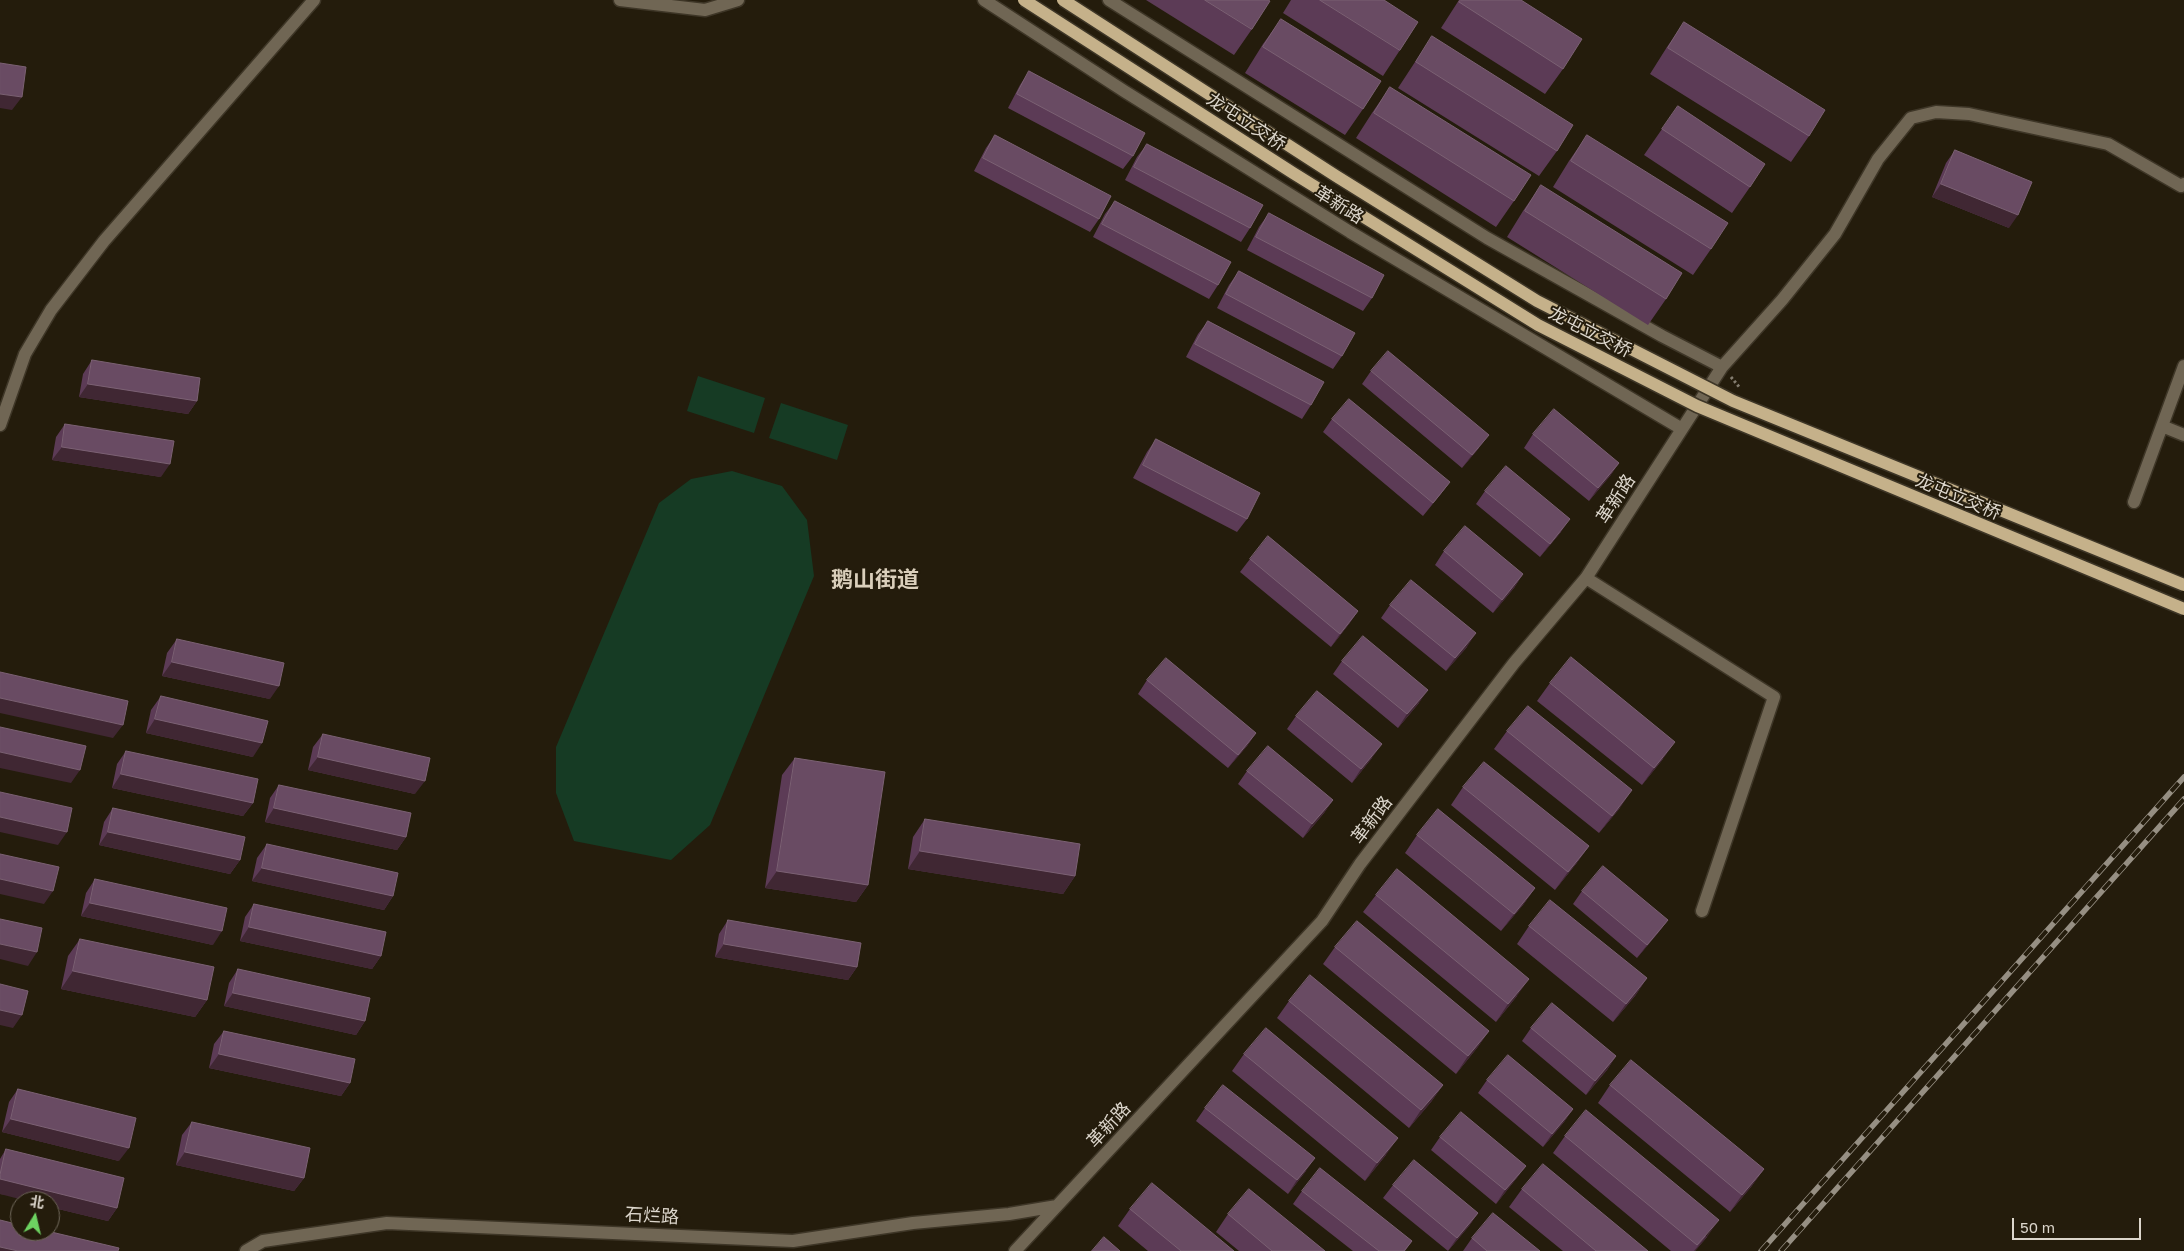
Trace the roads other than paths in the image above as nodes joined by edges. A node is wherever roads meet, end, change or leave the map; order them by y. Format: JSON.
{"nodes":[{"id":1,"x":314,"y":0,"type":"edge"},
{"id":2,"x":620,"y":0,"type":"edge"},
{"id":3,"x":738,"y":0,"type":"edge"},
{"id":4,"x":984,"y":0,"type":"edge"},
{"id":5,"x":1024,"y":0,"type":"edge"},
{"id":6,"x":1063,"y":0,"type":"edge"},
{"id":7,"x":1109,"y":0,"type":"edge"},
{"id":8,"x":2183,"y":188,"type":"edge"},
{"id":9,"x":2184,"y":366,"type":"edge"},
{"id":10,"x":1722,"y":367,"type":"junction"},
{"id":11,"x":0,"y":425,"type":"edge"},
{"id":12,"x":2162,"y":426,"type":"junction"},
{"id":13,"x":1682,"y":429,"type":"junction"},
{"id":14,"x":2184,"y":435,"type":"edge"},
{"id":15,"x":2134,"y":502,"type":"dead end"},
{"id":16,"x":1586,"y":578,"type":"junction"},
{"id":17,"x":2184,"y":585,"type":"edge"},
{"id":18,"x":2184,"y":609,"type":"edge"},
{"id":19,"x":1702,"y":911,"type":"dead end"},
{"id":20,"x":1057,"y":1206,"type":"junction"},
{"id":21,"x":246,"y":1251,"type":"edge"},
{"id":22,"x":1014,"y":1251,"type":"edge"}],
"edges":[{"from":1,"to":11,"type":"street"},
{"from":2,"to":3,"type":"street"},
{"from":4,"to":13,"type":"street","name":"革新路"},
{"from":5,"to":18,"type":"main road","name":"龙屯立交桥","bridge":true},
{"from":6,"to":17,"type":"main road","name":"龙屯立交桥","bridge":true},
{"from":7,"to":10,"type":"street"},
{"from":8,"to":10,"type":"street","name":"革新路"},
{"from":9,"to":12,"type":"street"},
{"from":10,"to":13,"type":"street","name":"革新路"},
{"from":12,"to":14,"type":"street"},
{"from":12,"to":15,"type":"street"},
{"from":13,"to":16,"type":"street","name":"革新路"},
{"from":16,"to":19,"type":"street"},
{"from":16,"to":20,"type":"street","name":"革新路"},
{"from":20,"to":21,"type":"street","name":"石烂路"},
{"from":20,"to":22,"type":"street","name":"革新路"}]}
